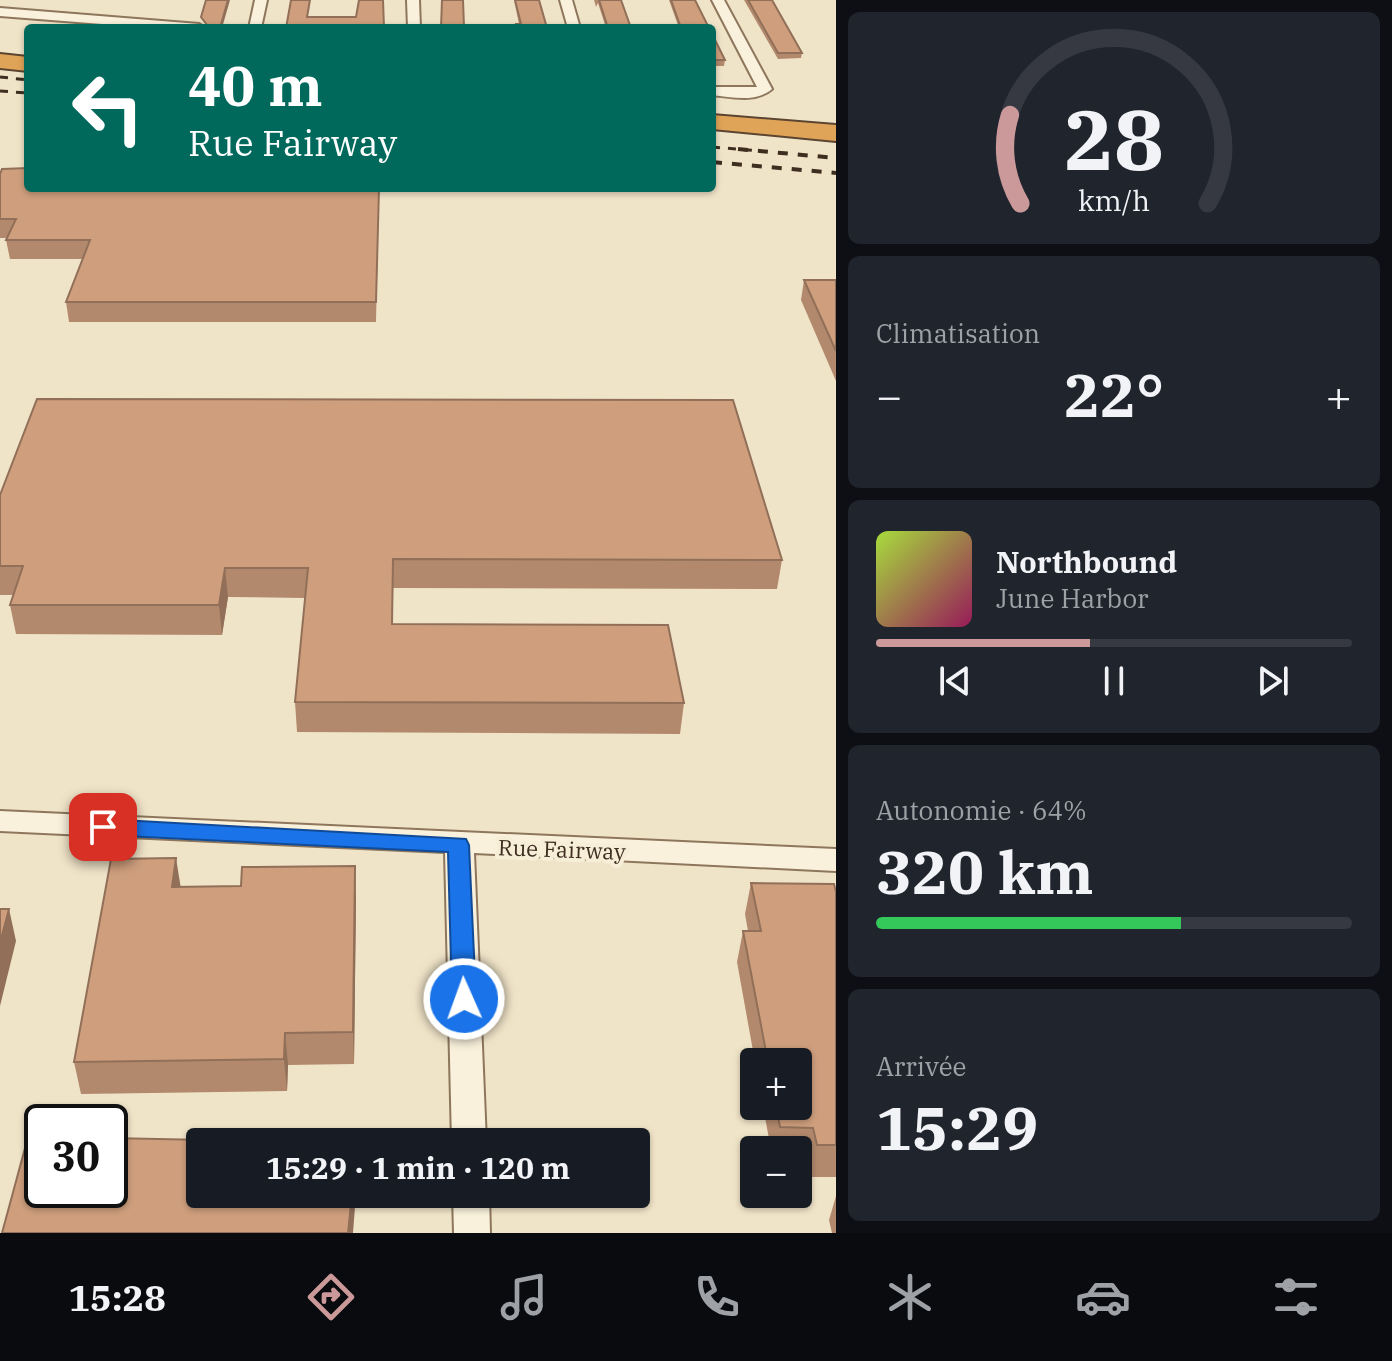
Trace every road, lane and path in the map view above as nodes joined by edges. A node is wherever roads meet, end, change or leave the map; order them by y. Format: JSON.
{"nodes":[{"id":1,"x":261,"y":0,"type":"edge"},
{"id":2,"x":413,"y":0,"type":"edge"},
{"id":3,"x":566,"y":0,"type":"edge"},
{"id":4,"x":718,"y":0,"type":"edge"},
{"id":5,"x":0,"y":12,"type":"edge"},
{"id":6,"x":149,"y":24,"type":"edge"},
{"id":7,"x":256,"y":24,"type":"edge"},
{"id":8,"x":414,"y":24,"type":"edge"},
{"id":9,"x":573,"y":24,"type":"edge"},
{"id":10,"x":0,"y":51,"type":"edge"},
{"id":11,"x":24,"y":53,"type":"edge"},
{"id":12,"x":0,"y":61,"type":"edge"},
{"id":13,"x":24,"y":64,"type":"edge"},
{"id":14,"x":716,"y":91,"type":"edge"},
{"id":15,"x":716,"y":100,"type":"edge"},
{"id":16,"x":788,"y":104,"type":"dead end"},
{"id":17,"x":716,"y":111,"type":"edge"},
{"id":18,"x":836,"y":121,"type":"edge"},
{"id":19,"x":716,"y":122,"type":"edge"},
{"id":20,"x":716,"y":131,"type":"edge"},
{"id":21,"x":836,"y":133,"type":"edge"},
{"id":22,"x":836,"y":142,"type":"edge"},
{"id":23,"x":0,"y":821,"type":"edge"},
{"id":24,"x":459,"y":845,"type":"junction"},
{"id":25,"x":836,"y":860,"type":"edge"},
{"id":26,"x":469,"y":1128,"type":"edge"},
{"id":27,"x":471,"y":1208,"type":"edge"},
{"id":28,"x":472,"y":1233,"type":"edge"}],
"edges":[{"from":1,"to":7,"type":"street"},
{"from":2,"to":8,"type":"street"},
{"from":3,"to":9,"type":"street"},
{"from":4,"to":14,"type":"street"},
{"from":5,"to":6,"type":"street"},
{"from":10,"to":11,"type":"highway"},
{"from":12,"to":13,"type":"highway"},
{"from":15,"to":16,"type":"highway"},
{"from":17,"to":18,"type":"highway"},
{"from":19,"to":21,"type":"highway"},
{"from":20,"to":22,"type":"highway"},
{"from":23,"to":24,"type":"street","name":"Rue Fairway"},
{"from":24,"to":25,"type":"street","name":"Rue Fairway"},
{"from":24,"to":26,"type":"street"},
{"from":27,"to":28,"type":"street"}]}
